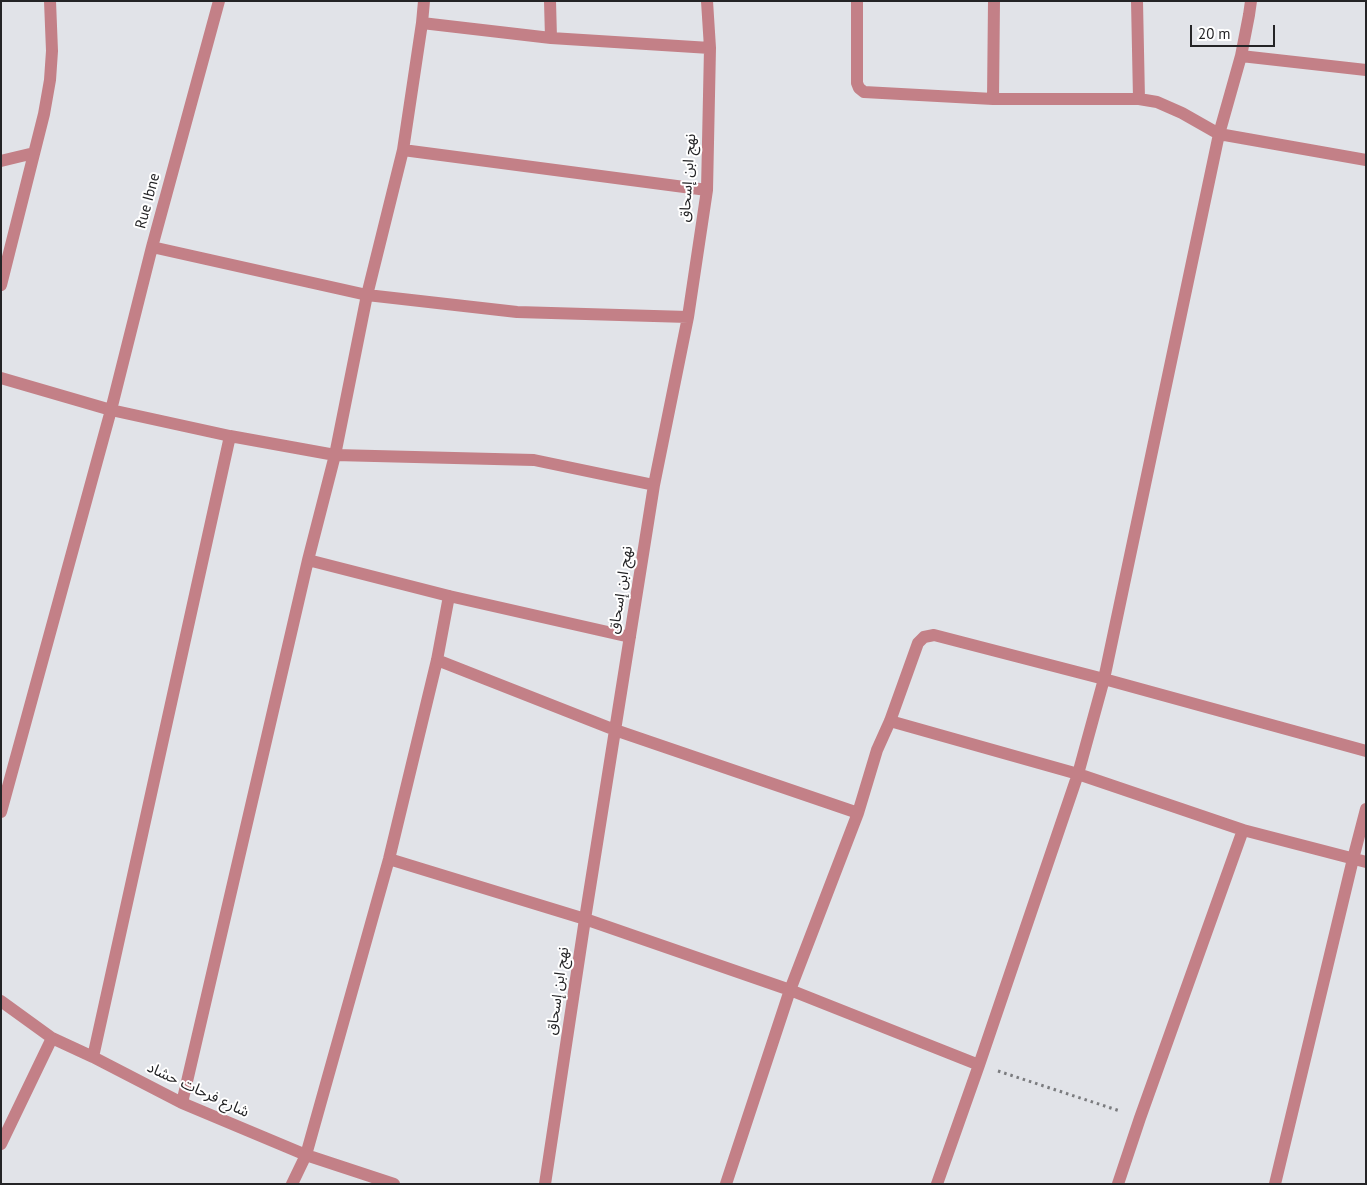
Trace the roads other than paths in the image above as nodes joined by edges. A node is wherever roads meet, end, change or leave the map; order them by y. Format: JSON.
{"nodes":[{"id":1,"x":50,"y":1,"type":"edge"},
{"id":2,"x":219,"y":1,"type":"edge"},
{"id":3,"x":424,"y":1,"type":"edge"},
{"id":4,"x":550,"y":1,"type":"edge"},
{"id":5,"x":707,"y":1,"type":"edge"},
{"id":6,"x":856,"y":1,"type":"edge"},
{"id":7,"x":994,"y":1,"type":"edge"},
{"id":8,"x":1137,"y":1,"type":"edge"},
{"id":9,"x":1251,"y":1,"type":"edge"},
{"id":10,"x":422,"y":23,"type":"junction"},
{"id":11,"x":550,"y":38,"type":"junction"},
{"id":12,"x":710,"y":48,"type":"junction"},
{"id":13,"x":1241,"y":56,"type":"junction"},
{"id":14,"x":1366,"y":70,"type":"edge"},
{"id":15,"x":994,"y":99,"type":"junction"},
{"id":16,"x":1139,"y":99,"type":"junction"},
{"id":17,"x":1219,"y":134,"type":"junction"},
{"id":18,"x":403,"y":150,"type":"junction"},
{"id":19,"x":34,"y":153,"type":"junction"},
{"id":20,"x":1366,"y":160,"type":"edge"},
{"id":21,"x":1,"y":161,"type":"edge"},
{"id":22,"x":707,"y":190,"type":"junction"},
{"id":23,"x":152,"y":247,"type":"junction"},
{"id":24,"x":1,"y":285,"type":"edge"},
{"id":25,"x":367,"y":295,"type":"junction"},
{"id":26,"x":688,"y":317,"type":"junction"},
{"id":27,"x":1,"y":378,"type":"edge"},
{"id":28,"x":111,"y":410,"type":"junction"},
{"id":29,"x":230,"y":436,"type":"junction"},
{"id":30,"x":335,"y":455,"type":"junction"},
{"id":31,"x":654,"y":485,"type":"junction"},
{"id":32,"x":308,"y":560,"type":"junction"},
{"id":33,"x":449,"y":596,"type":"junction"},
{"id":34,"x":630,"y":637,"type":"junction"},
{"id":35,"x":436,"y":660,"type":"junction"},
{"id":36,"x":1104,"y":680,"type":"junction"},
{"id":37,"x":890,"y":721,"type":"junction"},
{"id":38,"x":616,"y":730,"type":"junction"},
{"id":39,"x":1366,"y":751,"type":"edge"},
{"id":40,"x":1078,"y":774,"type":"junction"},
{"id":41,"x":1366,"y":809,"type":"edge"},
{"id":42,"x":1,"y":812,"type":"edge"},
{"id":43,"x":858,"y":812,"type":"junction"},
{"id":44,"x":1243,"y":830,"type":"junction"},
{"id":45,"x":389,"y":859,"type":"junction"},
{"id":46,"x":1353,"y":859,"type":"junction"},
{"id":47,"x":1366,"y":862,"type":"edge"},
{"id":48,"x":585,"y":919,"type":"junction"},
{"id":49,"x":790,"y":990,"type":"junction"},
{"id":50,"x":1,"y":1001,"type":"edge"},
{"id":51,"x":52,"y":1038,"type":"junction"},
{"id":52,"x":92,"y":1057,"type":"junction"},
{"id":53,"x":979,"y":1065,"type":"junction"},
{"id":54,"x":182,"y":1103,"type":"junction"},
{"id":55,"x":5,"y":1127,"type":"edge"},
{"id":56,"x":1,"y":1144,"type":"edge"},
{"id":57,"x":306,"y":1155,"type":"junction"},
{"id":58,"x":292,"y":1184,"type":"edge"},
{"id":59,"x":394,"y":1184,"type":"edge"},
{"id":60,"x":545,"y":1184,"type":"edge"},
{"id":61,"x":726,"y":1184,"type":"edge"},
{"id":62,"x":937,"y":1184,"type":"edge"},
{"id":63,"x":1118,"y":1184,"type":"edge"},
{"id":64,"x":1275,"y":1184,"type":"edge"}],
"edges":[{"from":1,"to":19,"type":"street"},
{"from":2,"to":23,"type":"street","name":"Rue Ibne"},
{"from":3,"to":10,"type":"street"},
{"from":4,"to":11,"type":"street"},
{"from":5,"to":12,"type":"street","name":"نهج ابن إسحاق"},
{"from":6,"to":15,"type":"street"},
{"from":7,"to":15,"type":"street"},
{"from":8,"to":16,"type":"street"},
{"from":9,"to":13,"type":"street"},
{"from":10,"to":11,"type":"street"},
{"from":10,"to":18,"type":"street"},
{"from":11,"to":12,"type":"street"},
{"from":12,"to":22,"type":"street","name":"نهج ابن إسحاق"},
{"from":13,"to":14,"type":"street"},
{"from":13,"to":17,"type":"street"},
{"from":15,"to":16,"type":"street"},
{"from":16,"to":17,"type":"street"},
{"from":17,"to":20,"type":"street"},
{"from":17,"to":36,"type":"street"},
{"from":18,"to":22,"type":"street"},
{"from":18,"to":25,"type":"street"},
{"from":19,"to":21,"type":"street"},
{"from":19,"to":24,"type":"street"},
{"from":22,"to":26,"type":"street","name":"نهج ابن إسحاق"},
{"from":23,"to":25,"type":"street"},
{"from":23,"to":28,"type":"street","name":"Rue Ibne"},
{"from":25,"to":26,"type":"street"},
{"from":25,"to":30,"type":"street"},
{"from":26,"to":31,"type":"street","name":"نهج ابن إسحاق"},
{"from":27,"to":28,"type":"street"},
{"from":28,"to":29,"type":"street"},
{"from":28,"to":42,"type":"street","name":"Rue Ibne"},
{"from":29,"to":30,"type":"street"},
{"from":29,"to":52,"type":"street"},
{"from":30,"to":31,"type":"street"},
{"from":30,"to":32,"type":"street"},
{"from":31,"to":34,"type":"street","name":"نهج ابن إسحاق"},
{"from":32,"to":33,"type":"street"},
{"from":32,"to":54,"type":"street"},
{"from":33,"to":34,"type":"street"},
{"from":33,"to":35,"type":"street"},
{"from":34,"to":38,"type":"street","name":"نهج ابن إسحاق"},
{"from":35,"to":38,"type":"street"},
{"from":35,"to":45,"type":"street"},
{"from":36,"to":37,"type":"street"},
{"from":36,"to":39,"type":"street"},
{"from":36,"to":40,"type":"street"},
{"from":37,"to":40,"type":"street"},
{"from":37,"to":43,"type":"street"},
{"from":38,"to":43,"type":"street"},
{"from":38,"to":48,"type":"street","name":"نهج ابن إسحاق"},
{"from":40,"to":44,"type":"street"},
{"from":40,"to":53,"type":"street"},
{"from":41,"to":46,"type":"street"},
{"from":43,"to":49,"type":"street"},
{"from":44,"to":46,"type":"street"},
{"from":44,"to":63,"type":"street"},
{"from":45,"to":48,"type":"street"},
{"from":45,"to":57,"type":"street"},
{"from":46,"to":47,"type":"street"},
{"from":46,"to":64,"type":"street"},
{"from":48,"to":49,"type":"street"},
{"from":48,"to":60,"type":"street","name":"نهج ابن إسحاق"},
{"from":49,"to":53,"type":"street"},
{"from":49,"to":61,"type":"street"},
{"from":50,"to":51,"type":"street","name":"شارع فرحات حشاد"},
{"from":51,"to":52,"type":"street","name":"شارع فرحات حشاد"},
{"from":51,"to":55,"type":"street"},
{"from":52,"to":54,"type":"street","name":"شارع فرحات حشاد"},
{"from":53,"to":62,"type":"street"},
{"from":54,"to":57,"type":"street","name":"شارع فرحات حشاد"},
{"from":55,"to":56,"type":"street"},
{"from":57,"to":58,"type":"street"},
{"from":57,"to":59,"type":"street","name":"شارع فرحات حشاد"}]}
